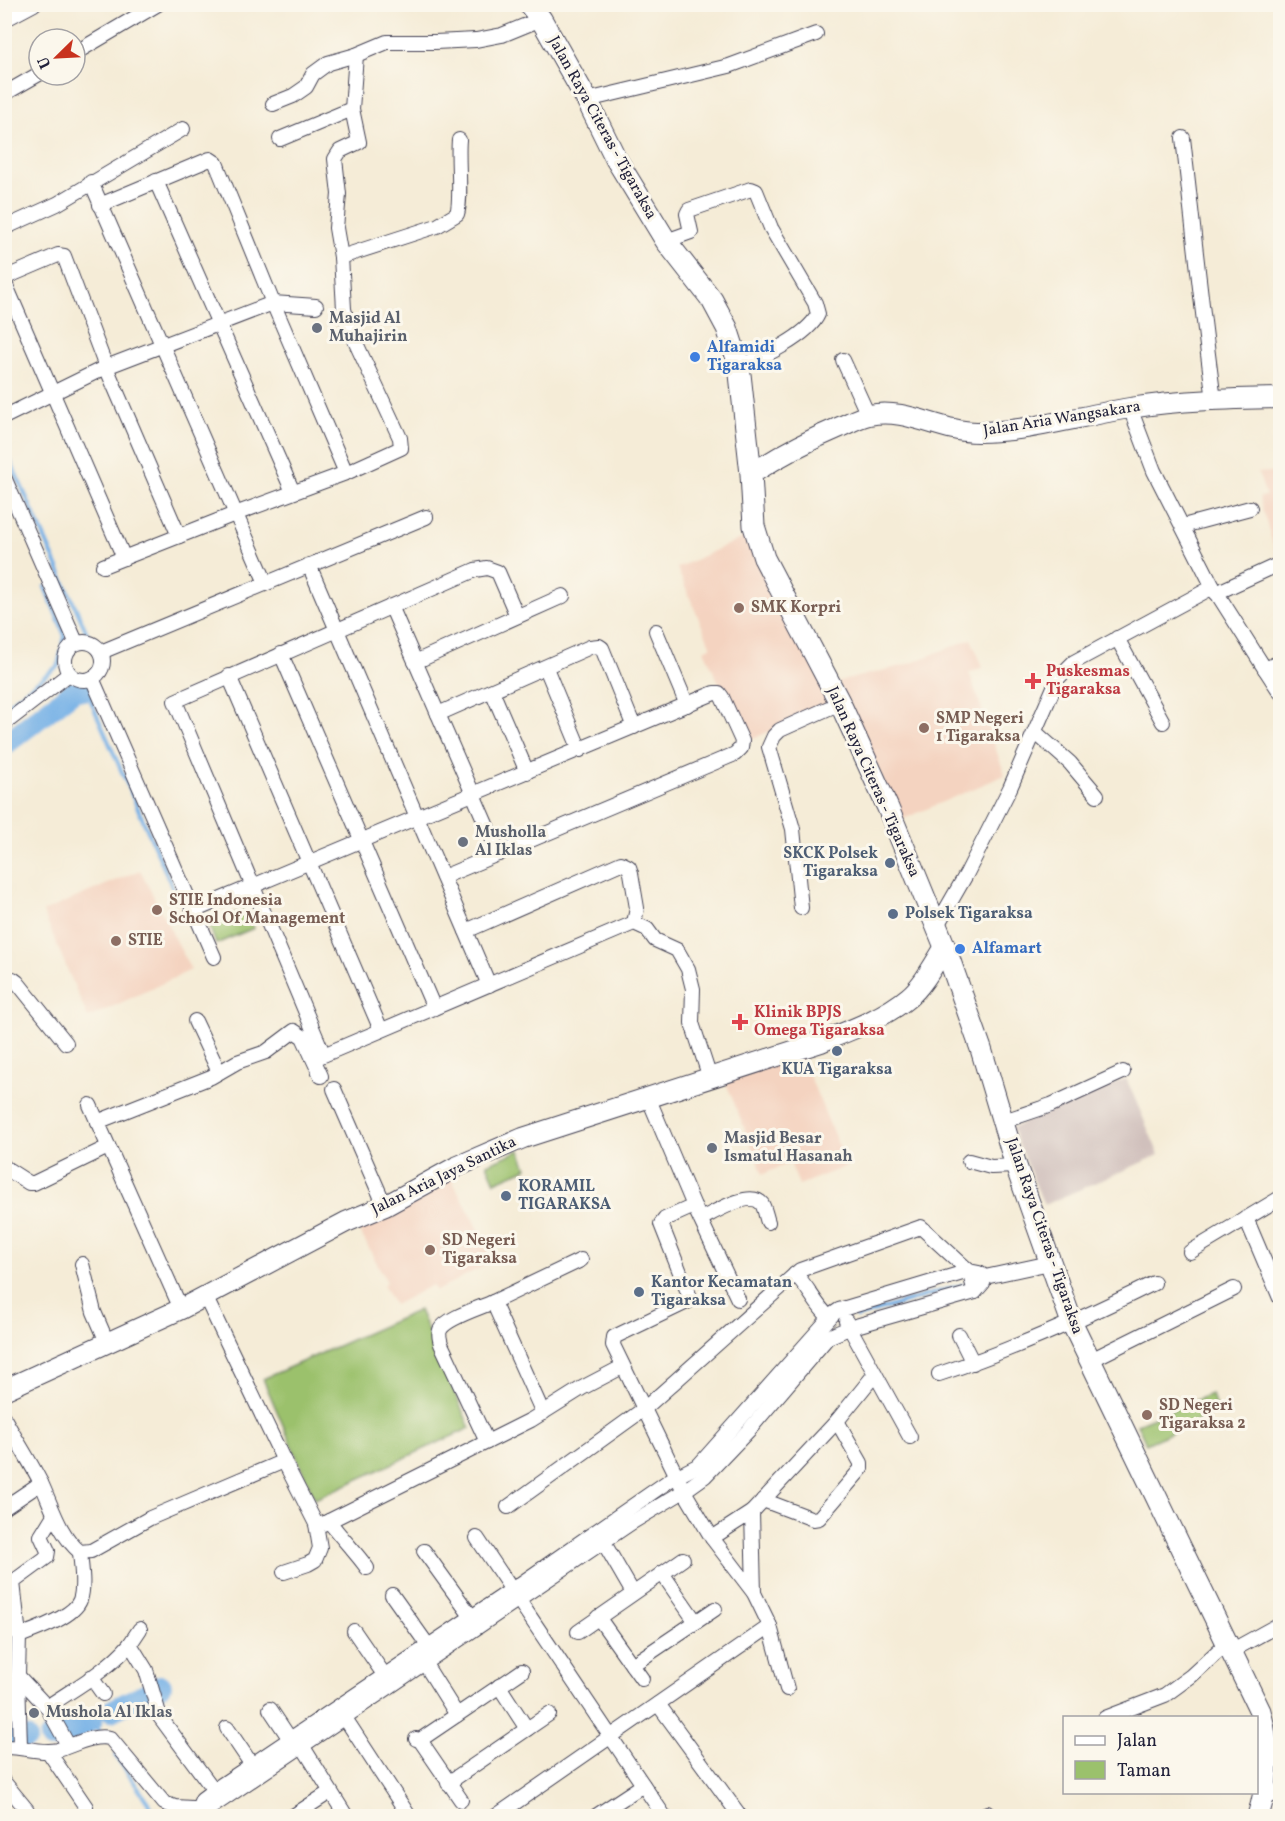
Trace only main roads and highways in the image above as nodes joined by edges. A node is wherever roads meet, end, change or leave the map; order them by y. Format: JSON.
{"nodes":[{"id":1,"x":535,"y":12,"type":"edge"},
{"id":2,"x":1267,"y":1802,"type":"edge"}],
"edges":[{"from":1,"to":2,"type":"main road","name":"Jalan Raya Citeras - Tigaraksa"}]}
